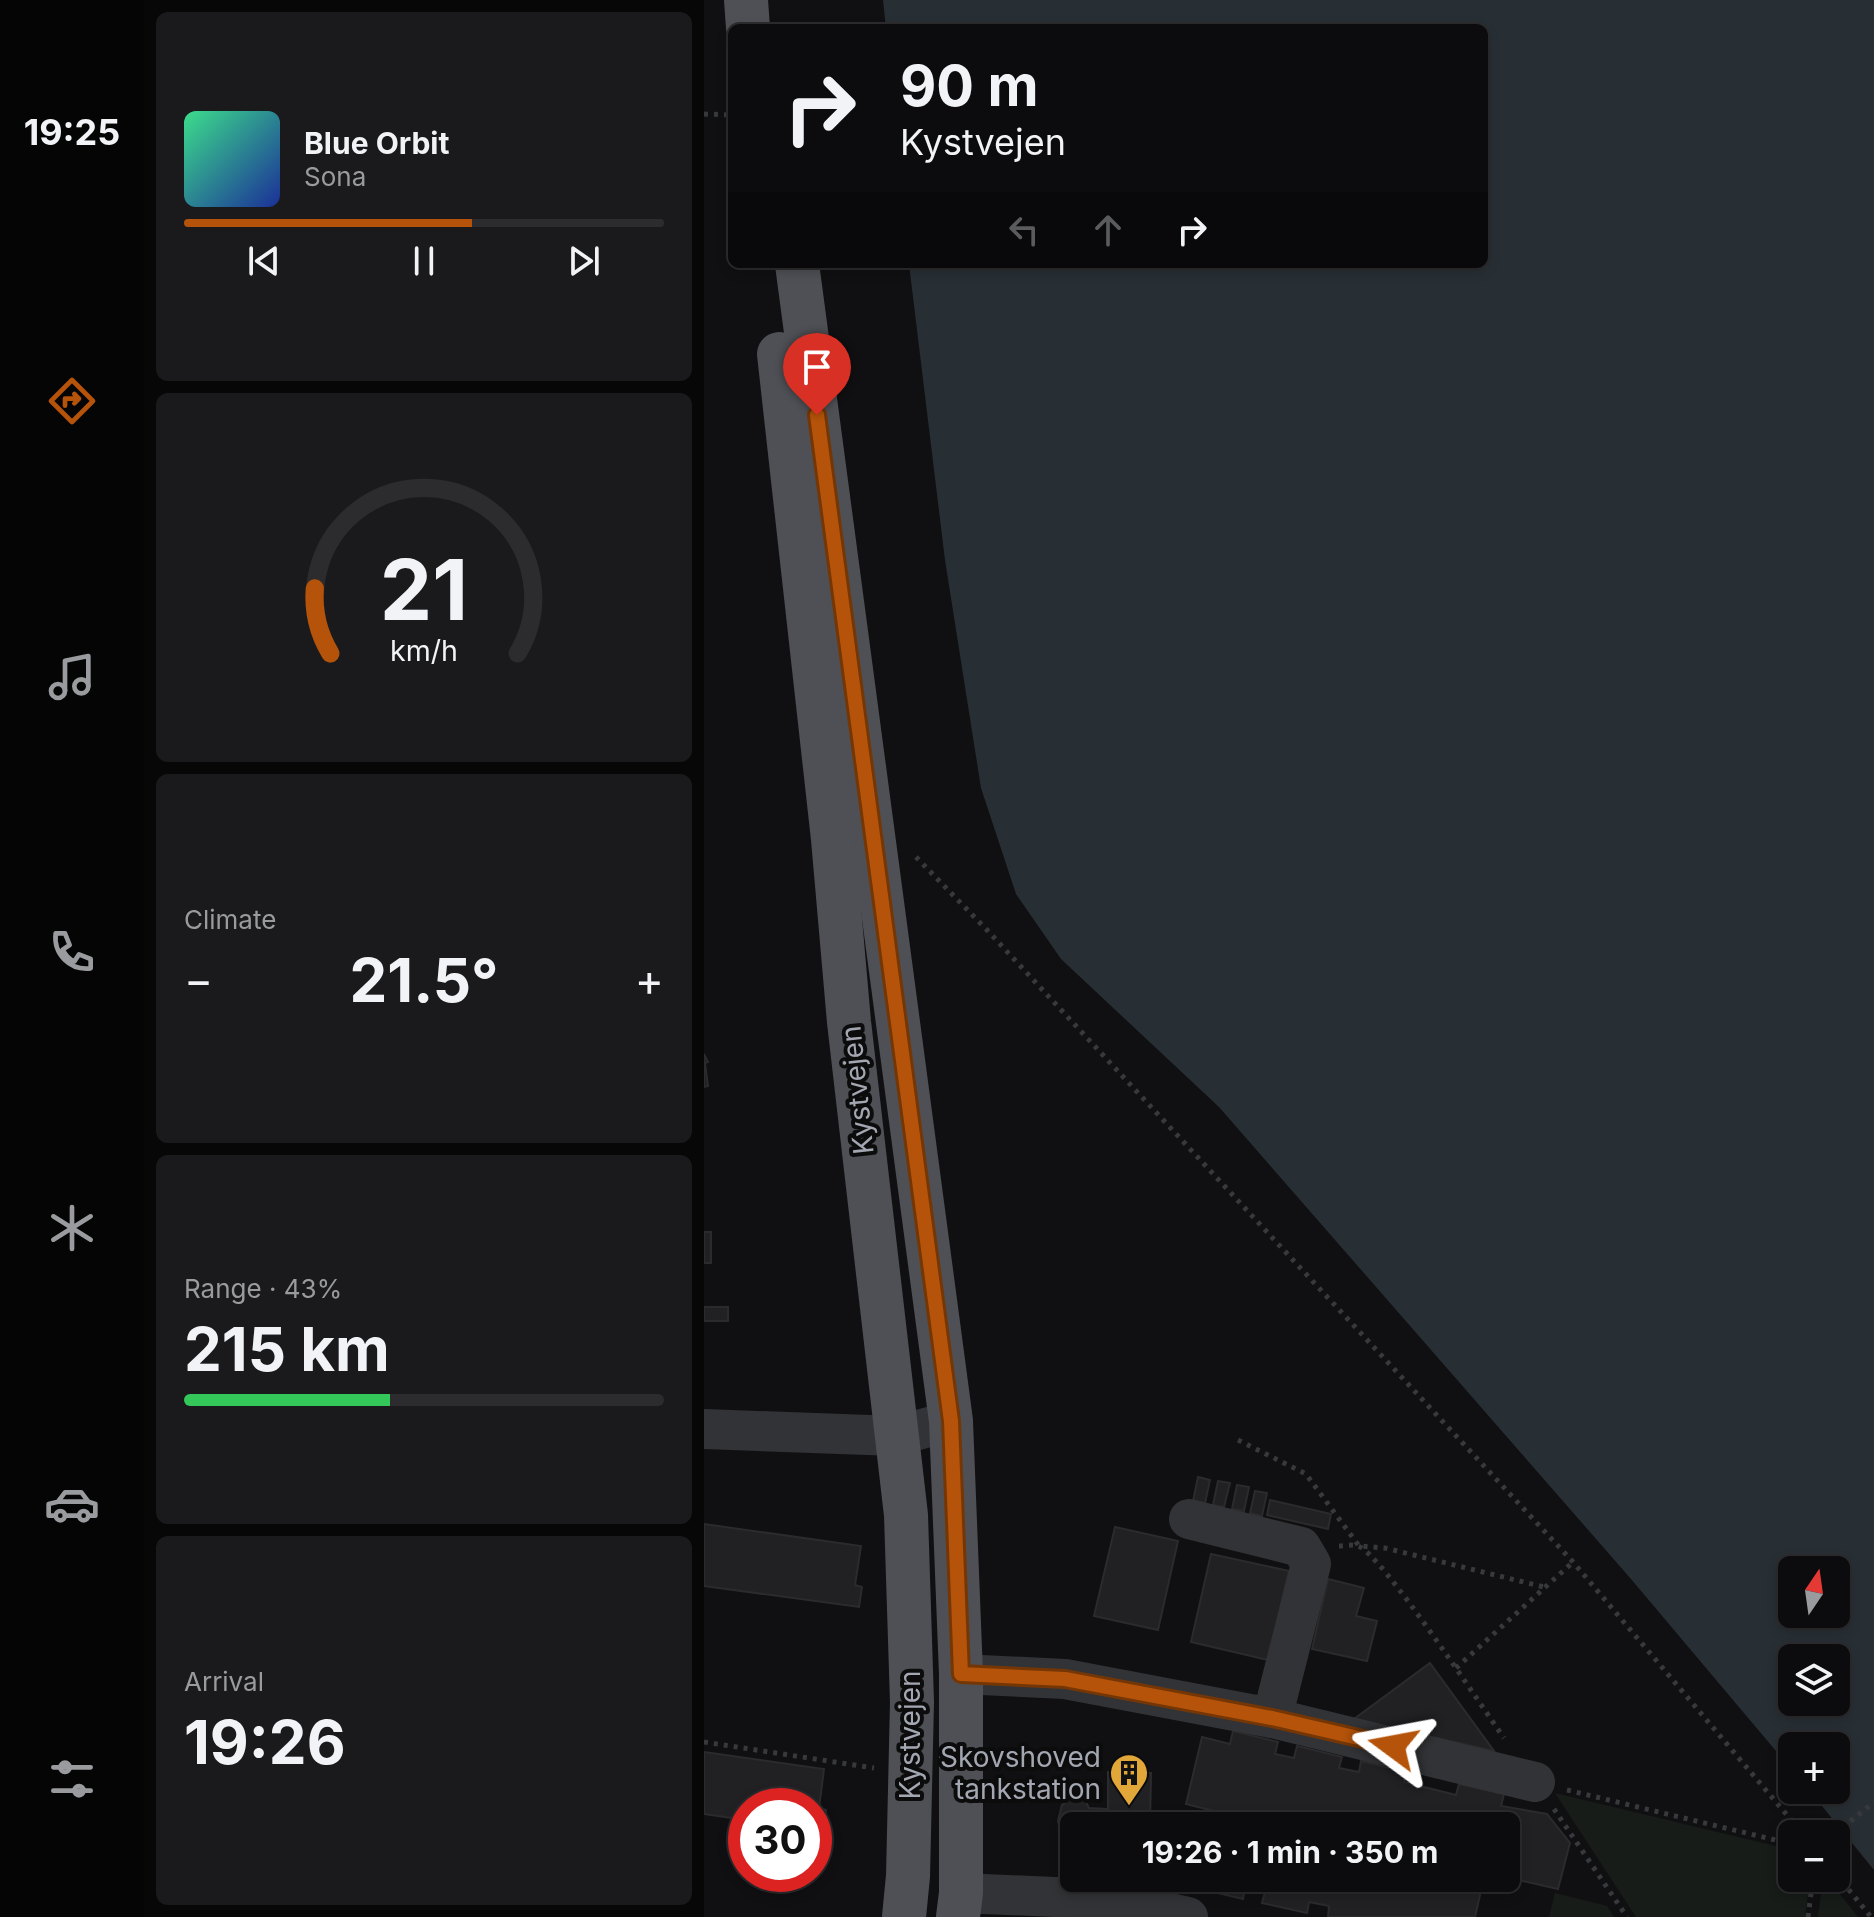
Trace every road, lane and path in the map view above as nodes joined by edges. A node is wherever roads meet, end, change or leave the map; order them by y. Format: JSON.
{"nodes":[{"id":1,"x":746,"y":0,"type":"edge"},
{"id":2,"x":776,"y":0,"type":"edge"},
{"id":3,"x":748,"y":24,"type":"edge"},
{"id":4,"x":778,"y":24,"type":"edge"},
{"id":5,"x":704,"y":114,"type":"edge"},
{"id":6,"x":728,"y":115,"type":"edge"},
{"id":7,"x":769,"y":268,"type":"edge"},
{"id":8,"x":798,"y":268,"type":"edge"},
{"id":9,"x":911,"y":852,"type":"dead end"},
{"id":10,"x":951,"y":1421,"type":"junction"},
{"id":11,"x":704,"y":1429,"type":"edge"},
{"id":12,"x":896,"y":1436,"type":"junction"},
{"id":13,"x":1238,"y":1440,"type":"dead end"},
{"id":14,"x":1189,"y":1519,"type":"dead end"},
{"id":15,"x":1359,"y":1546,"type":"junction"},
{"id":16,"x":1301,"y":1547,"type":"junction"},
{"id":17,"x":1573,"y":1562,"type":"junction"},
{"id":18,"x":1544,"y":1587,"type":"junction"},
{"id":19,"x":1456,"y":1668,"type":"junction"},
{"id":20,"x":961,"y":1674,"type":"junction"},
{"id":21,"x":1272,"y":1718,"type":"junction"},
{"id":22,"x":704,"y":1742,"type":"edge"},
{"id":23,"x":910,"y":1774,"type":"junction"},
{"id":24,"x":1535,"y":1782,"type":"junction"},
{"id":25,"x":1874,"y":1803,"type":"edge"},
{"id":26,"x":1791,"y":1820,"type":"edge"},
{"id":27,"x":1850,"y":1823,"type":"edge"},
{"id":28,"x":1778,"y":1841,"type":"edge"},
{"id":29,"x":1850,"y":1891,"type":"edge"},
{"id":30,"x":1811,"y":1892,"type":"edge"},
{"id":31,"x":960,"y":1905,"type":"edge"},
{"id":32,"x":1087,"y":1907,"type":"edge"},
{"id":33,"x":904,"y":1917,"type":"edge"},
{"id":34,"x":1188,"y":1917,"type":"edge"},
{"id":35,"x":1627,"y":1917,"type":"edge"},
{"id":36,"x":1808,"y":1917,"type":"edge"},
{"id":37,"x":1871,"y":1917,"type":"edge"}],
"edges":[{"from":1,"to":3,"type":"main road"},
{"from":2,"to":4,"type":"main road"},
{"from":5,"to":6,"type":"path"},
{"from":7,"to":12,"type":"main road","name":"Kystvejen"},
{"from":8,"to":10,"type":"main road","name":"Kystvejen"},
{"from":9,"to":17,"type":"path"},
{"from":10,"to":12,"type":"street"},
{"from":10,"to":20,"type":"main road","name":"Kystvejen"},
{"from":11,"to":12,"type":"street"},
{"from":12,"to":23,"type":"main road","name":"Kystvejen"},
{"from":13,"to":15,"type":"path"},
{"from":14,"to":16,"type":"street"},
{"from":15,"to":16,"type":"path"},
{"from":15,"to":18,"type":"path"},
{"from":15,"to":19,"type":"path"},
{"from":16,"to":21,"type":"street"},
{"from":17,"to":18,"type":"path"},
{"from":17,"to":26,"type":"path"},
{"from":18,"to":19,"type":"path"},
{"from":19,"to":24,"type":"path"},
{"from":20,"to":21,"type":"street"},
{"from":20,"to":31,"type":"main road","name":"Kystvejen"},
{"from":21,"to":24,"type":"street"},
{"from":22,"to":23,"type":"path"},
{"from":23,"to":33,"type":"main road","name":"Kystvejen"},
{"from":24,"to":28,"type":"path"},
{"from":24,"to":35,"type":"path"},
{"from":25,"to":27,"type":"path"},
{"from":29,"to":37,"type":"path"},
{"from":30,"to":36,"type":"path"},
{"from":31,"to":32,"type":"street"},
{"from":32,"to":34,"type":"street"}]}
